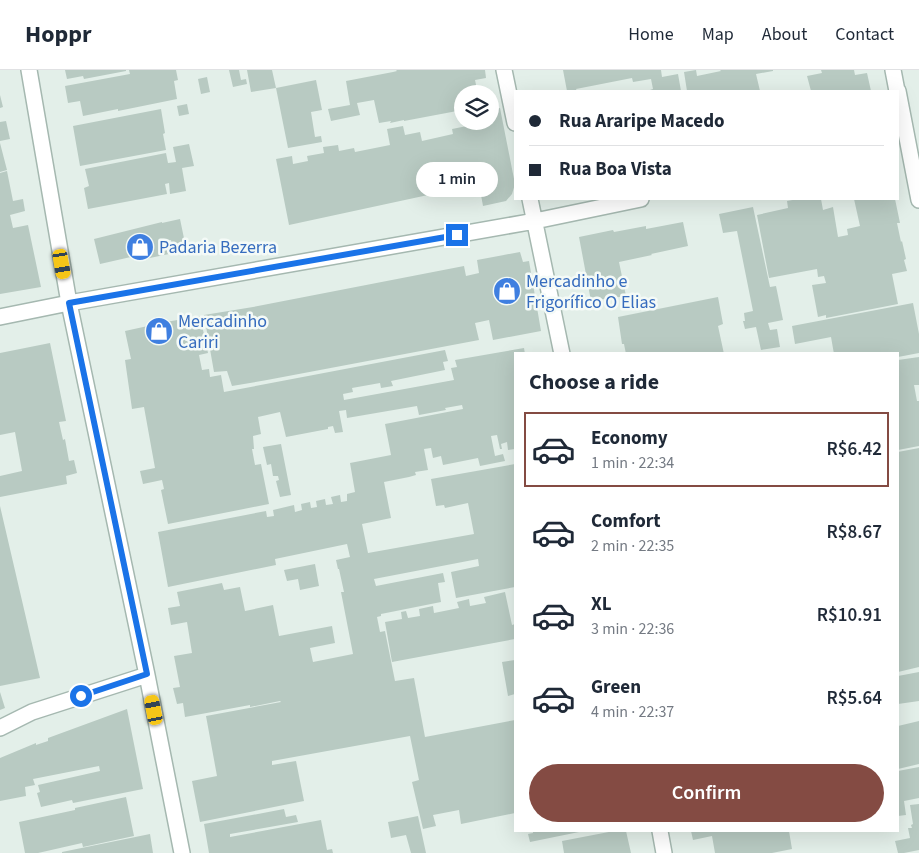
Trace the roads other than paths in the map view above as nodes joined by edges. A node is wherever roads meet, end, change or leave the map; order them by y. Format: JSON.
{"nodes":[{"id":1,"x":29,"y":70,"type":"edge"},
{"id":2,"x":504,"y":70,"type":"edge"},
{"id":3,"x":893,"y":70,"type":"edge"},
{"id":4,"x":898,"y":90,"type":"edge"},
{"id":5,"x":899,"y":96,"type":"edge"},
{"id":6,"x":514,"y":118,"type":"edge"},
{"id":7,"x":908,"y":142,"type":"edge"},
{"id":8,"x":530,"y":200,"type":"edge"},
{"id":9,"x":636,"y":200,"type":"edge"},
{"id":10,"x":919,"y":200,"type":"edge"},
{"id":11,"x":535,"y":221,"type":"junction"},
{"id":12,"x":69,"y":303,"type":"junction"},
{"id":13,"x":0,"y":317,"type":"edge"},
{"id":14,"x":562,"y":352,"type":"edge"},
{"id":15,"x":147,"y":674,"type":"junction"},
{"id":16,"x":0,"y":728,"type":"edge"},
{"id":17,"x":660,"y":832,"type":"edge"},
{"id":18,"x":182,"y":853,"type":"edge"},
{"id":19,"x":664,"y":853,"type":"edge"}],
"edges":[{"from":1,"to":12,"type":"street"},
{"from":2,"to":6,"type":"street"},
{"from":3,"to":4,"type":"street"},
{"from":5,"to":7,"type":"street"},
{"from":7,"to":10,"type":"street"},
{"from":8,"to":11,"type":"street"},
{"from":9,"to":11,"type":"street"},
{"from":11,"to":12,"type":"street"},
{"from":11,"to":14,"type":"street"},
{"from":12,"to":13,"type":"street"},
{"from":12,"to":15,"type":"street"},
{"from":15,"to":16,"type":"street"},
{"from":15,"to":18,"type":"street"},
{"from":17,"to":19,"type":"street"}]}
